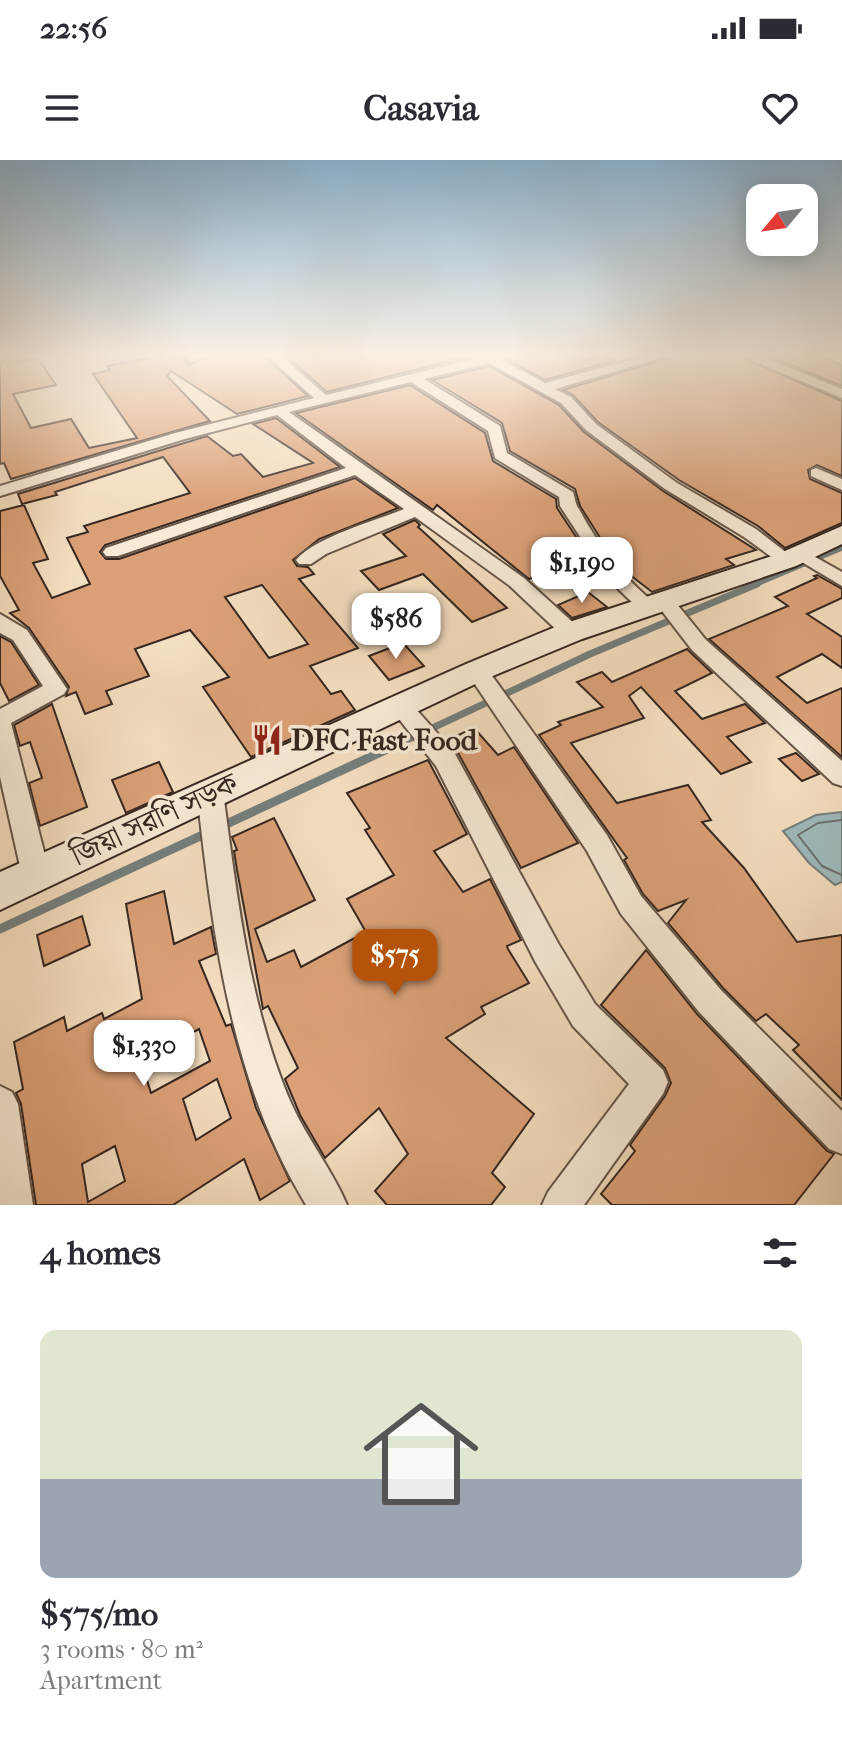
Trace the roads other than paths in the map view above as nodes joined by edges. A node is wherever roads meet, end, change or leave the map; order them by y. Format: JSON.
{"nodes":[{"id":1,"x":300,"y":405,"type":"edge"},
{"id":2,"x":456,"y":405,"type":"edge"},
{"id":3,"x":570,"y":405,"type":"edge"},
{"id":4,"x":279,"y":410,"type":"junction"},
{"id":5,"x":356,"y":470,"type":"junction"},
{"id":6,"x":816,"y":473,"type":"dead end"},
{"id":7,"x":842,"y":485,"type":"edge"},
{"id":8,"x":0,"y":491,"type":"edge"},
{"id":9,"x":417,"y":510,"type":"junction"},
{"id":10,"x":842,"y":534,"type":"edge"},
{"id":11,"x":112,"y":552,"type":"dead end"},
{"id":12,"x":794,"y":557,"type":"junction"},
{"id":13,"x":305,"y":560,"type":"dead end"},
{"id":14,"x":842,"y":580,"type":"edge"},
{"id":15,"x":657,"y":605,"type":"junction"},
{"id":16,"x":3,"y":628,"type":"edge"},
{"id":17,"x":571,"y":632,"type":"junction"},
{"id":18,"x":477,"y":671,"type":"junction"},
{"id":19,"x":399,"y":705,"type":"junction"},
{"id":20,"x":0,"y":722,"type":"edge"},
{"id":21,"x":842,"y":776,"type":"edge"},
{"id":22,"x":210,"y":792,"type":"junction"},
{"id":23,"x":36,"y":875,"type":"junction"},
{"id":24,"x":0,"y":892,"type":"edge"},
{"id":25,"x":0,"y":1104,"type":"edge"},
{"id":26,"x":842,"y":1136,"type":"edge"},
{"id":27,"x":14,"y":1205,"type":"edge"},
{"id":28,"x":328,"y":1205,"type":"edge"},
{"id":29,"x":561,"y":1205,"type":"edge"}],
"edges":[{"from":1,"to":4,"type":"street"},
{"from":2,"to":15,"type":"street"},
{"from":3,"to":12,"type":"street"},
{"from":4,"to":5,"type":"street"},
{"from":4,"to":8,"type":"street"},
{"from":5,"to":9,"type":"street"},
{"from":5,"to":11,"type":"street"},
{"from":6,"to":7,"type":"street"},
{"from":9,"to":13,"type":"street"},
{"from":9,"to":17,"type":"street"},
{"from":10,"to":12,"type":"main road","name":"জিয়া সরণি সড়ক"},
{"from":12,"to":14,"type":"street"},
{"from":12,"to":15,"type":"main road","name":"জিয়া সরণি সড়ক"},
{"from":15,"to":17,"type":"main road","name":"জিয়া সরণি সড়ক"},
{"from":15,"to":21,"type":"street"},
{"from":16,"to":20,"type":"street"},
{"from":17,"to":18,"type":"main road","name":"জিয়া সরণি সড়ক"},
{"from":18,"to":19,"type":"main road","name":"জিয়া সরণি সড়ক"},
{"from":18,"to":26,"type":"street"},
{"from":19,"to":22,"type":"main road","name":"জিয়া সরণি সড়ক"},
{"from":19,"to":29,"type":"street"},
{"from":20,"to":23,"type":"street"},
{"from":22,"to":23,"type":"main road","name":"জিয়া সরণি সড়ক"},
{"from":22,"to":28,"type":"street"},
{"from":23,"to":24,"type":"main road","name":"জিয়া সরণি সড়ক"},
{"from":25,"to":27,"type":"street"}]}
